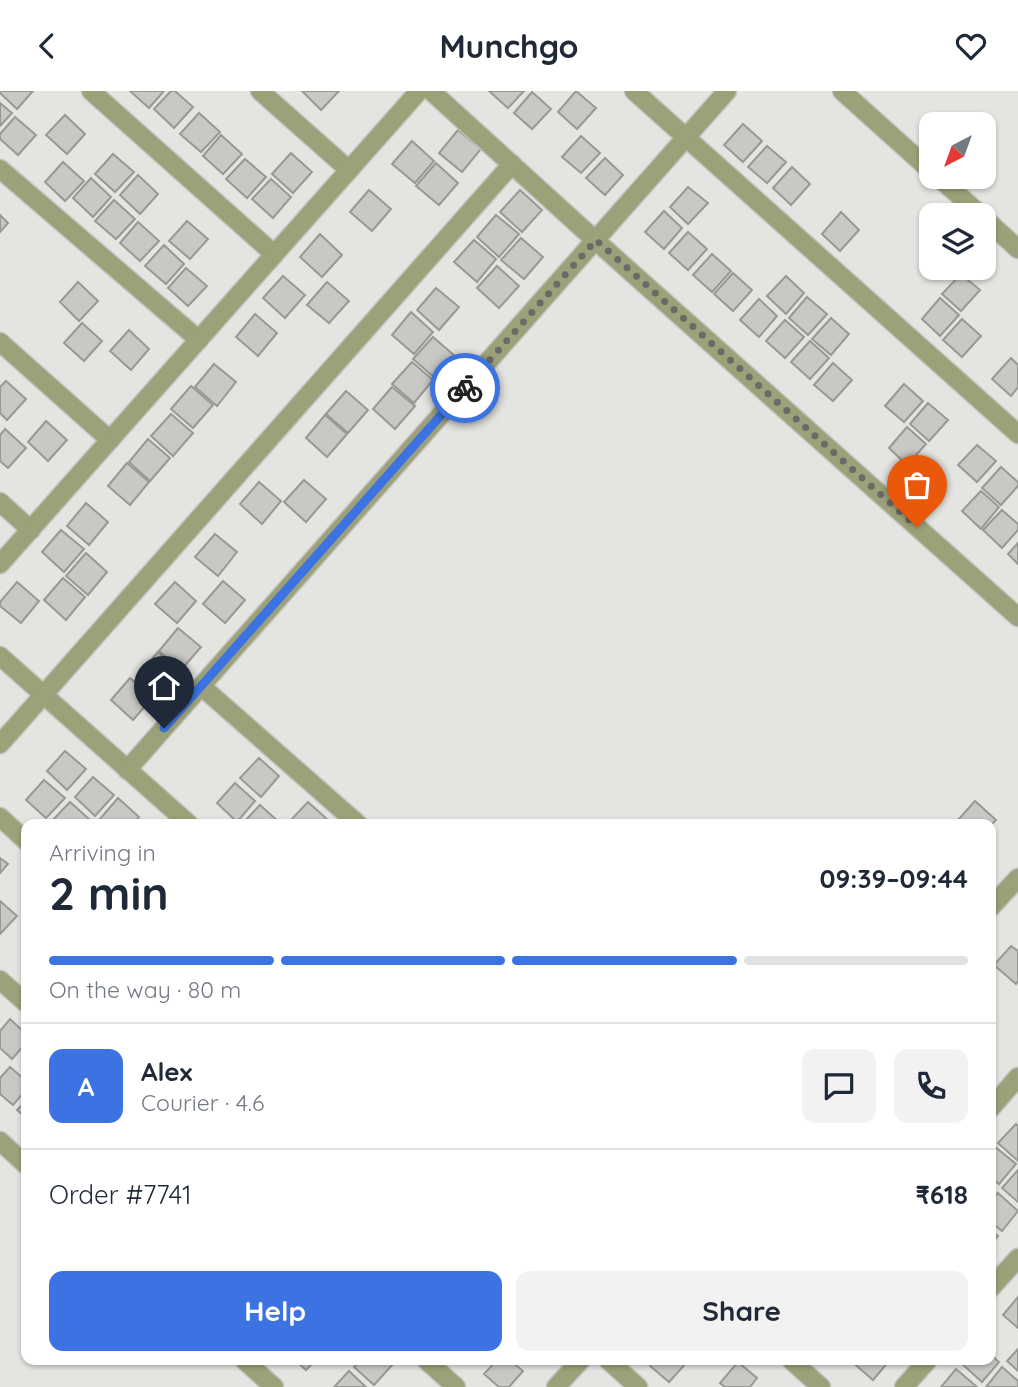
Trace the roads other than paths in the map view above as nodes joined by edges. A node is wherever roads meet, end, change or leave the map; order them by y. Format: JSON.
{"nodes":[{"id":1,"x":91,"y":91,"type":"edge"},
{"id":2,"x":260,"y":91,"type":"edge"},
{"id":3,"x":419,"y":91,"type":"edge"},
{"id":4,"x":431,"y":91,"type":"edge"},
{"id":5,"x":634,"y":91,"type":"edge"},
{"id":6,"x":727,"y":91,"type":"edge"},
{"id":7,"x":842,"y":91,"type":"edge"},
{"id":8,"x":686,"y":138,"type":"junction"},
{"id":9,"x":919,"y":160,"type":"edge"},
{"id":10,"x":512,"y":164,"type":"junction"},
{"id":11,"x":0,"y":169,"type":"edge"},
{"id":12,"x":349,"y":170,"type":"junction"},
{"id":13,"x":952,"y":189,"type":"edge"},
{"id":14,"x":967,"y":203,"type":"edge"},
{"id":15,"x":996,"y":229,"type":"edge"},
{"id":16,"x":596,"y":240,"type":"junction"},
{"id":17,"x":1018,"y":249,"type":"edge"},
{"id":18,"x":274,"y":254,"type":"junction"},
{"id":19,"x":199,"y":339,"type":"junction"},
{"id":20,"x":0,"y":342,"type":"edge"},
{"id":21,"x":1018,"y":434,"type":"edge"},
{"id":22,"x":110,"y":440,"type":"junction"},
{"id":23,"x":0,"y":502,"type":"edge"},
{"id":24,"x":31,"y":530,"type":"junction"},
{"id":25,"x":0,"y":564,"type":"edge"},
{"id":26,"x":1018,"y":617,"type":"edge"},
{"id":27,"x":0,"y":656,"type":"edge"},
{"id":28,"x":201,"y":686,"type":"junction"},
{"id":29,"x":44,"y":694,"type":"junction"},
{"id":30,"x":0,"y":744,"type":"edge"},
{"id":31,"x":127,"y":770,"type":"junction"},
{"id":32,"x":0,"y":817,"type":"edge"},
{"id":33,"x":183,"y":819,"type":"edge"},
{"id":34,"x":352,"y":819,"type":"edge"},
{"id":35,"x":21,"y":836,"type":"edge"},
{"id":36,"x":1018,"y":878,"type":"edge"},
{"id":37,"x":996,"y":902,"type":"edge"},
{"id":38,"x":0,"y":980,"type":"edge"},
{"id":39,"x":21,"y":999,"type":"edge"},
{"id":40,"x":1018,"y":1077,"type":"edge"},
{"id":41,"x":996,"y":1102,"type":"edge"},
{"id":42,"x":0,"y":1141,"type":"edge"},
{"id":43,"x":21,"y":1160,"type":"edge"},
{"id":44,"x":1018,"y":1258,"type":"edge"},
{"id":45,"x":996,"y":1282,"type":"edge"},
{"id":46,"x":250,"y":1365,"type":"edge"},
{"id":47,"x":432,"y":1365,"type":"edge"},
{"id":48,"x":576,"y":1365,"type":"edge"},
{"id":49,"x":614,"y":1365,"type":"edge"},
{"id":50,"x":797,"y":1365,"type":"edge"},
{"id":51,"x":924,"y":1365,"type":"edge"},
{"id":52,"x":274,"y":1387,"type":"edge"},
{"id":53,"x":456,"y":1387,"type":"edge"},
{"id":54,"x":556,"y":1387,"type":"edge"},
{"id":55,"x":638,"y":1387,"type":"edge"},
{"id":56,"x":821,"y":1387,"type":"edge"},
{"id":57,"x":904,"y":1387,"type":"edge"}],
"edges":[{"from":1,"to":18,"type":"street"},
{"from":2,"to":12,"type":"street"},
{"from":3,"to":12,"type":"street"},
{"from":4,"to":10,"type":"street"},
{"from":5,"to":8,"type":"street"},
{"from":6,"to":8,"type":"street"},
{"from":7,"to":9,"type":"street"},
{"from":8,"to":16,"type":"street"},
{"from":8,"to":21,"type":"street"},
{"from":10,"to":16,"type":"street"},
{"from":10,"to":29,"type":"street"},
{"from":11,"to":19,"type":"street"},
{"from":12,"to":18,"type":"street"},
{"from":13,"to":14,"type":"street"},
{"from":15,"to":17,"type":"street"},
{"from":16,"to":26,"type":"street"},
{"from":16,"to":28,"type":"street"},
{"from":18,"to":19,"type":"street"},
{"from":19,"to":22,"type":"street"},
{"from":20,"to":22,"type":"street"},
{"from":22,"to":24,"type":"street"},
{"from":23,"to":24,"type":"street"},
{"from":24,"to":25,"type":"street"},
{"from":27,"to":29,"type":"street"},
{"from":28,"to":31,"type":"street"},
{"from":28,"to":34,"type":"street"},
{"from":29,"to":30,"type":"street"},
{"from":29,"to":31,"type":"street"},
{"from":31,"to":33,"type":"street"},
{"from":32,"to":35,"type":"street"},
{"from":36,"to":37,"type":"street"},
{"from":38,"to":39,"type":"street"},
{"from":40,"to":41,"type":"street"},
{"from":42,"to":43,"type":"street"},
{"from":44,"to":45,"type":"street"},
{"from":46,"to":52,"type":"street"},
{"from":47,"to":53,"type":"street"},
{"from":48,"to":54,"type":"street"},
{"from":49,"to":55,"type":"street"},
{"from":50,"to":56,"type":"street"},
{"from":51,"to":57,"type":"street"}]}
